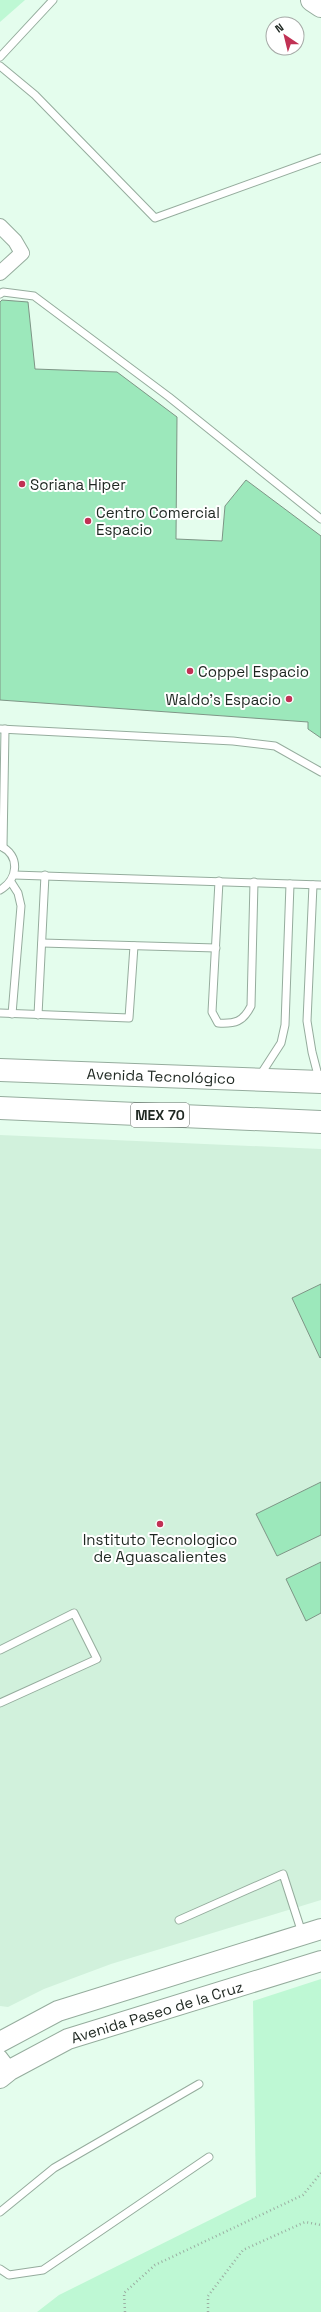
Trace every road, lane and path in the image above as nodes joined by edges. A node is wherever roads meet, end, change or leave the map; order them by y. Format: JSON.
{"nodes":[{"id":1,"x":53,"y":0,"type":"edge"},
{"id":2,"x":312,"y":0,"type":"edge"},
{"id":3,"x":321,"y":6,"type":"edge"},
{"id":4,"x":0,"y":57,"type":"edge"},
{"id":5,"x":0,"y":66,"type":"edge"},
{"id":6,"x":321,"y":158,"type":"edge"},
{"id":7,"x":0,"y":226,"type":"edge"},
{"id":8,"x":0,"y":273,"type":"edge"},
{"id":9,"x":0,"y":294,"type":"edge"},
{"id":10,"x":321,"y":519,"type":"edge"},
{"id":11,"x":3,"y":729,"type":"edge"},
{"id":12,"x":321,"y":772,"type":"edge"},
{"id":13,"x":1,"y":847,"type":"edge"},
{"id":14,"x":45,"y":875,"type":"junction"},
{"id":15,"x":12,"y":878,"type":"junction"},
{"id":16,"x":219,"y":881,"type":"junction"},
{"id":17,"x":254,"y":882,"type":"junction"},
{"id":18,"x":290,"y":884,"type":"junction"},
{"id":19,"x":313,"y":885,"type":"junction"},
{"id":20,"x":321,"y":885,"type":"edge"},
{"id":21,"x":0,"y":890,"type":"edge"},
{"id":22,"x":42,"y":943,"type":"junction"},
{"id":23,"x":134,"y":946,"type":"junction"},
{"id":24,"x":216,"y":948,"type":"junction"},
{"id":25,"x":0,"y":1013,"type":"edge"},
{"id":26,"x":12,"y":1014,"type":"junction"},
{"id":27,"x":38,"y":1015,"type":"junction"},
{"id":28,"x":0,"y":1070,"type":"edge"},
{"id":29,"x":257,"y":1079,"type":"junction"},
{"id":30,"x":320,"y":1082,"type":"edge"},
{"id":31,"x":0,"y":1108,"type":"edge"},
{"id":32,"x":321,"y":1122,"type":"edge"},
{"id":33,"x":0,"y":1650,"type":"edge"},
{"id":34,"x":0,"y":1703,"type":"edge"},
{"id":35,"x":179,"y":1920,"type":"dead end"},
{"id":36,"x":321,"y":1929,"type":"edge"},
{"id":37,"x":302,"y":1935,"type":"junction"},
{"id":38,"x":321,"y":1961,"type":"edge"},
{"id":39,"x":0,"y":2042,"type":"edge"},
{"id":40,"x":3,"y":2068,"type":"edge"},
{"id":41,"x":199,"y":2084,"type":"dead end"},
{"id":42,"x":209,"y":2157,"type":"dead end"},
{"id":43,"x":321,"y":2173,"type":"edge"},
{"id":44,"x":0,"y":2212,"type":"edge"},
{"id":45,"x":321,"y":2225,"type":"edge"},
{"id":46,"x":0,"y":2269,"type":"edge"},
{"id":47,"x":125,"y":2312,"type":"edge"},
{"id":48,"x":208,"y":2312,"type":"edge"}],
"edges":[{"from":1,"to":4,"type":"lane"},
{"from":2,"to":3,"type":"main road"},
{"from":5,"to":6,"type":"lane"},
{"from":7,"to":8,"type":"street"},
{"from":9,"to":10,"type":"lane"},
{"from":11,"to":12,"type":"lane"},
{"from":11,"to":13,"type":"lane"},
{"from":13,"to":15,"type":"lane"},
{"from":14,"to":15,"type":"lane"},
{"from":14,"to":16,"type":"lane"},
{"from":14,"to":22,"type":"lane"},
{"from":15,"to":21,"type":"lane"},
{"from":15,"to":26,"type":"lane"},
{"from":16,"to":17,"type":"lane"},
{"from":16,"to":24,"type":"lane"},
{"from":17,"to":18,"type":"lane"},
{"from":17,"to":24,"type":"lane"},
{"from":18,"to":19,"type":"lane"},
{"from":18,"to":29,"type":"lane"},
{"from":19,"to":20,"type":"lane"},
{"from":19,"to":30,"type":"lane"},
{"from":22,"to":23,"type":"lane"},
{"from":22,"to":27,"type":"lane"},
{"from":23,"to":24,"type":"lane"},
{"from":23,"to":27,"type":"lane"},
{"from":25,"to":26,"type":"lane"},
{"from":26,"to":27,"type":"lane"},
{"from":28,"to":29,"type":"main road","name":"Avenida Tecnológico"},
{"from":29,"to":30,"type":"main road","name":"Avenida Tecnológico"},
{"from":31,"to":32,"type":"main road","number":"MEX 70"},
{"from":33,"to":34,"type":"lane"},
{"from":35,"to":37,"type":"lane"},
{"from":36,"to":37,"type":"main road","name":"Avenida Paseo de la Cruz"},
{"from":37,"to":39,"type":"main road","name":"Avenida Paseo de la Cruz"},
{"from":38,"to":40,"type":"main road","name":"Avenida Paseo de la Cruz"},
{"from":41,"to":44,"type":"lane"},
{"from":42,"to":46,"type":"lane"},
{"from":43,"to":47,"type":"path"},
{"from":45,"to":48,"type":"path"}]}
